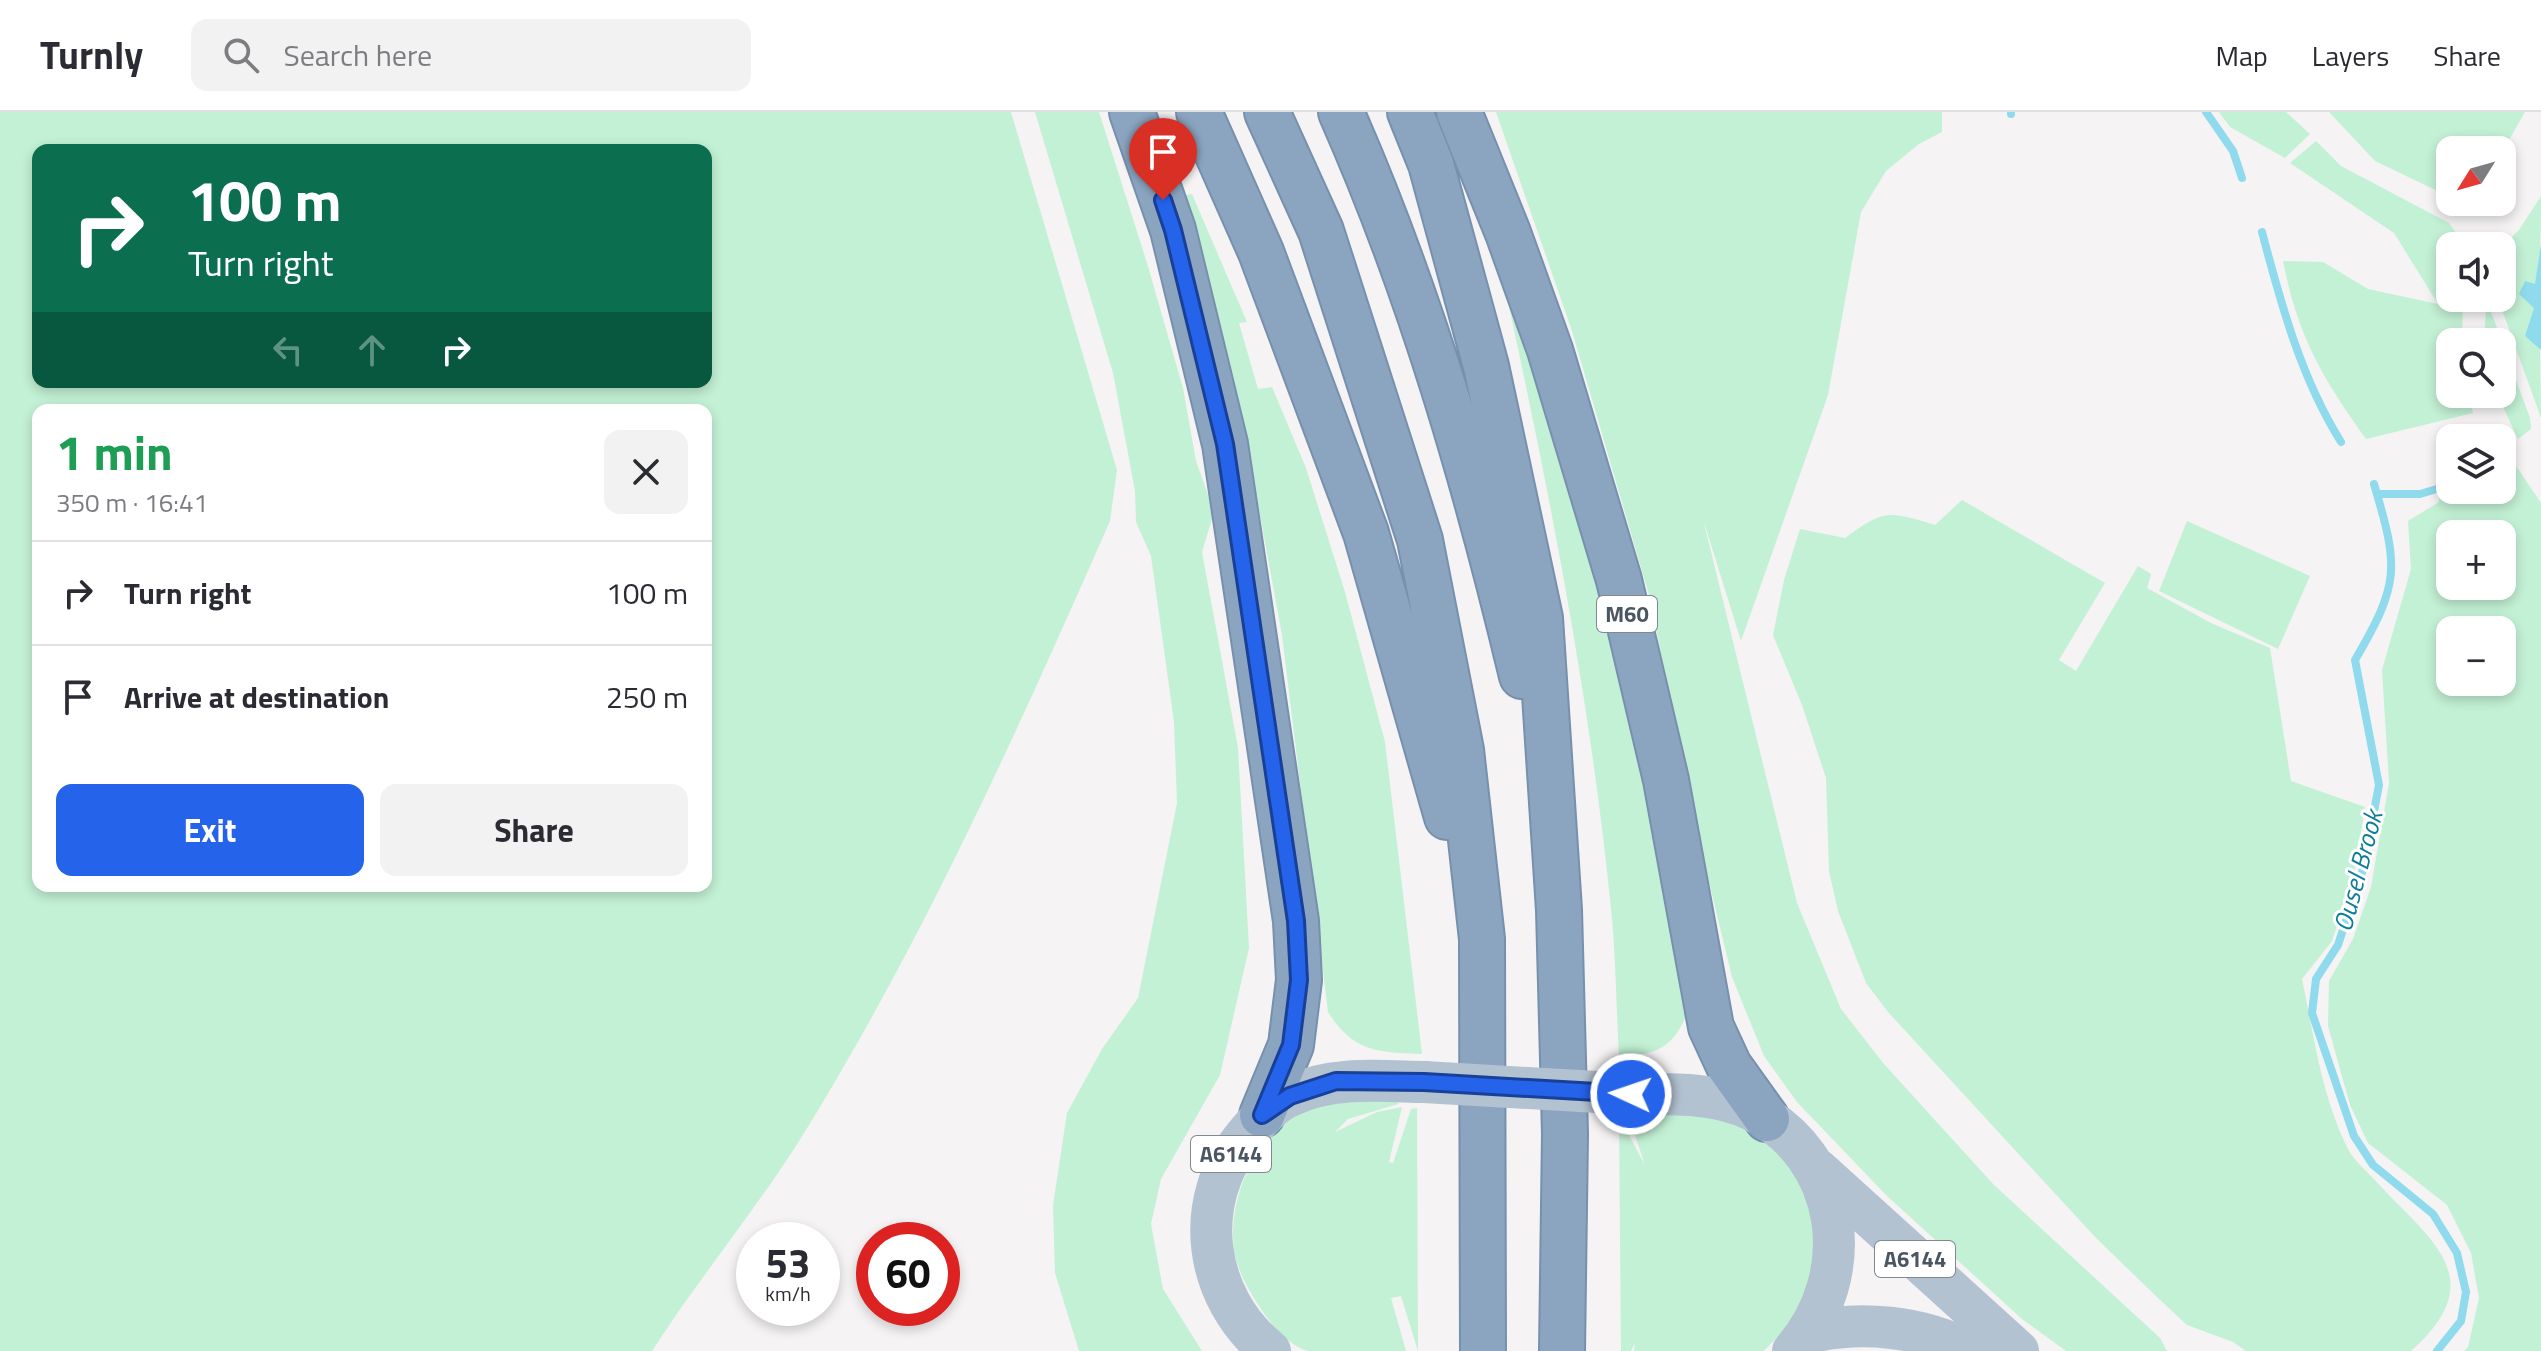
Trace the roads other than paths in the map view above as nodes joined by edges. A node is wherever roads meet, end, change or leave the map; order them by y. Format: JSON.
{"nodes":[{"id":1,"x":1132,"y":112,"type":"edge"},
{"id":2,"x":1199,"y":112,"type":"edge"},
{"id":3,"x":1267,"y":112,"type":"edge"},
{"id":4,"x":1341,"y":112,"type":"edge"},
{"id":5,"x":1410,"y":112,"type":"edge"},
{"id":6,"x":1459,"y":112,"type":"edge"},
{"id":7,"x":1559,"y":910,"type":"junction"},
{"id":8,"x":1482,"y":939,"type":"junction"},
{"id":9,"x":1262,"y":1115,"type":"junction"},
{"id":10,"x":1767,"y":1119,"type":"junction"},
{"id":11,"x":1813,"y":1166,"type":"junction"},
{"id":12,"x":1800,"y":1342,"type":"edge"},
{"id":13,"x":1270,"y":1351,"type":"edge"},
{"id":14,"x":1483,"y":1351,"type":"edge"},
{"id":15,"x":1562,"y":1351,"type":"edge"},
{"id":16,"x":1969,"y":1351,"type":"edge"},
{"id":17,"x":2018,"y":1351,"type":"edge"}],
"edges":[{"from":1,"to":9,"type":"highway"},
{"from":2,"to":8,"type":"highway"},
{"from":3,"to":8,"type":"highway"},
{"from":4,"to":7,"type":"highway"},
{"from":5,"to":7,"type":"highway"},
{"from":6,"to":10,"type":"highway","number":"M60"},
{"from":7,"to":15,"type":"highway"},
{"from":8,"to":14,"type":"highway"},
{"from":9,"to":10,"type":"main road","number":"A6144","bridge":true},
{"from":9,"to":13,"type":"main road","number":"A6144"},
{"from":10,"to":11,"type":"main road","number":"A6144"},
{"from":11,"to":12,"type":"main road","number":"A6144"},
{"from":11,"to":17,"type":"main road","number":"A6144"},
{"from":12,"to":16,"type":"main road","number":"A6144"}]}
